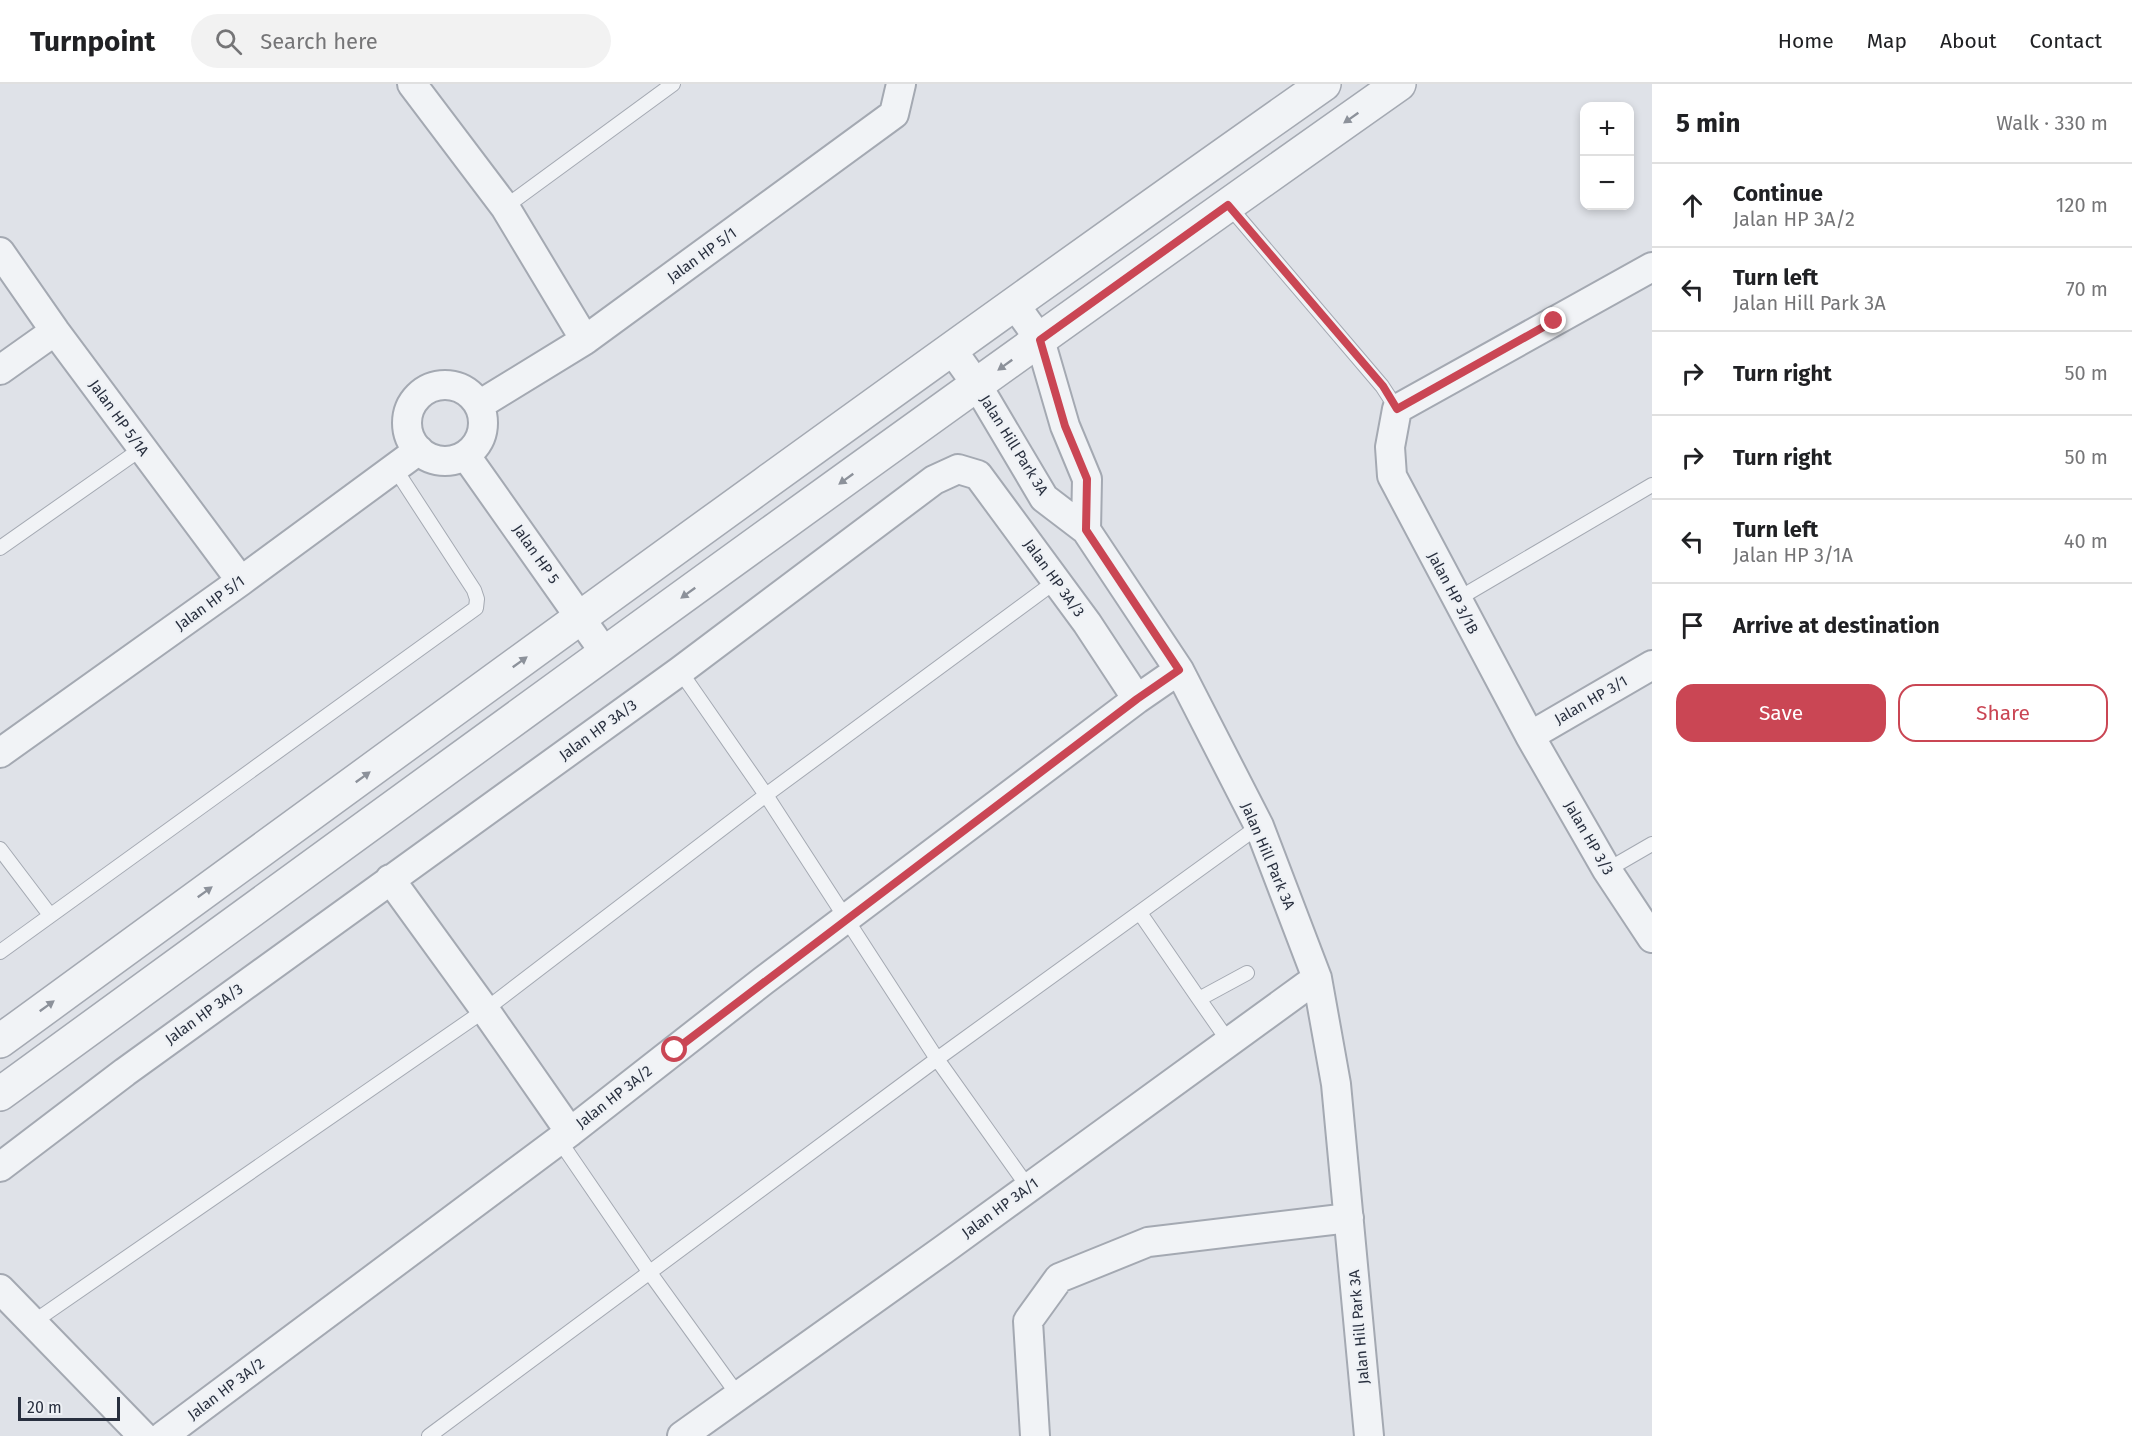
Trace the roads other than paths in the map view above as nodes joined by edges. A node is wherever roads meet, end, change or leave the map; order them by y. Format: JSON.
{"nodes":[{"id":1,"x":412,"y":84,"type":"edge"},
{"id":2,"x":673,"y":84,"type":"edge"},
{"id":3,"x":901,"y":84,"type":"edge"},
{"id":4,"x":1324,"y":84,"type":"edge"},
{"id":5,"x":1399,"y":84,"type":"edge"},
{"id":6,"x":1228,"y":205,"type":"junction"},
{"id":7,"x":505,"y":207,"type":"junction"},
{"id":8,"x":0,"y":252,"type":"edge"},
{"id":9,"x":1652,"y":267,"type":"edge"},
{"id":10,"x":1015,"y":305,"type":"junction"},
{"id":11,"x":55,"y":331,"type":"junction"},
{"id":12,"x":585,"y":340,"type":"junction"},
{"id":13,"x":1040,"y":340,"type":"junction"},
{"id":14,"x":952,"y":350,"type":"junction"},
{"id":15,"x":0,"y":370,"type":"edge"},
{"id":16,"x":977,"y":385,"type":"junction"},
{"id":17,"x":479,"y":405,"type":"junction"},
{"id":18,"x":1397,"y":409,"type":"junction"},
{"id":19,"x":141,"y":449,"type":"junction"},
{"id":20,"x":419,"y":450,"type":"junction"},
{"id":21,"x":466,"y":456,"type":"junction"},
{"id":22,"x":394,"y":467,"type":"junction"},
{"id":23,"x":1652,"y":484,"type":"edge"},
{"id":24,"x":1086,"y":530,"type":"junction"},
{"id":25,"x":0,"y":548,"type":"edge"},
{"id":26,"x":241,"y":581,"type":"junction"},
{"id":27,"x":1056,"y":581,"type":"junction"},
{"id":28,"x":1456,"y":600,"type":"junction"},
{"id":29,"x":580,"y":618,"type":"junction"},
{"id":30,"x":604,"y":653,"type":"junction"},
{"id":31,"x":1652,"y":665,"type":"edge"},
{"id":32,"x":1179,"y":670,"type":"junction"},
{"id":33,"x":680,"y":671,"type":"junction"},
{"id":34,"x":1137,"y":699,"type":"junction"},
{"id":35,"x":1530,"y":736,"type":"junction"},
{"id":36,"x":0,"y":753,"type":"edge"},
{"id":37,"x":766,"y":795,"type":"junction"},
{"id":38,"x":1258,"y":826,"type":"junction"},
{"id":39,"x":1652,"y":844,"type":"edge"},
{"id":40,"x":0,"y":849,"type":"edge"},
{"id":41,"x":1607,"y":870,"type":"junction"},
{"id":42,"x":390,"y":879,"type":"junction"},
{"id":43,"x":1140,"y":913,"type":"junction"},
{"id":44,"x":50,"y":915,"type":"junction"},
{"id":45,"x":847,"y":918,"type":"junction"},
{"id":46,"x":1652,"y":938,"type":"edge"},
{"id":47,"x":0,"y":952,"type":"edge"},
{"id":48,"x":1247,"y":973,"type":"dead end"},
{"id":49,"x":1317,"y":978,"type":"junction"},
{"id":50,"x":1199,"y":999,"type":"junction"},
{"id":51,"x":485,"y":1010,"type":"junction"},
{"id":52,"x":0,"y":1041,"type":"edge"},
{"id":53,"x":1229,"y":1042,"type":"junction"},
{"id":54,"x":938,"y":1059,"type":"junction"},
{"id":55,"x":0,"y":1094,"type":"edge"},
{"id":56,"x":564,"y":1136,"type":"junction"},
{"id":57,"x":0,"y":1167,"type":"edge"},
{"id":58,"x":1028,"y":1187,"type":"junction"},
{"id":59,"x":1349,"y":1218,"type":"junction"},
{"id":60,"x":650,"y":1273,"type":"junction"},
{"id":61,"x":0,"y":1289,"type":"edge"},
{"id":62,"x":32,"y":1323,"type":"junction"},
{"id":63,"x":738,"y":1395,"type":"junction"},
{"id":64,"x":143,"y":1436,"type":"edge"},
{"id":65,"x":163,"y":1436,"type":"edge"},
{"id":66,"x":429,"y":1436,"type":"edge"},
{"id":67,"x":682,"y":1436,"type":"edge"},
{"id":68,"x":1035,"y":1436,"type":"edge"},
{"id":69,"x":1369,"y":1436,"type":"edge"}],
"edges":[{"from":1,"to":7,"type":"street"},
{"from":2,"to":7,"type":"lane"},
{"from":3,"to":12,"type":"street","name":"Jalan HP 5/1"},
{"from":4,"to":10,"type":"street"},
{"from":5,"to":6,"type":"street","one_way":true},
{"from":6,"to":13,"type":"street"},
{"from":6,"to":18,"type":"lane"},
{"from":7,"to":12,"type":"street"},
{"from":8,"to":11,"type":"street","name":"Jalan HP 5/1A"},
{"from":9,"to":18,"type":"street"},
{"from":10,"to":13,"type":"street"},
{"from":10,"to":14,"type":"street"},
{"from":11,"to":15,"type":"street"},
{"from":11,"to":19,"type":"street","name":"Jalan HP 5/1A"},
{"from":12,"to":17,"type":"street","name":"Jalan HP 5/1"},
{"from":13,"to":16,"type":"street","one_way":true},
{"from":13,"to":24,"type":"street"},
{"from":14,"to":16,"type":"street","name":"Jalan Hill Park 3A"},
{"from":14,"to":29,"type":"street"},
{"from":16,"to":24,"type":"street","name":"Jalan Hill Park 3A"},
{"from":16,"to":30,"type":"street","one_way":true},
{"from":17,"to":20,"type":"street"},
{"from":17,"to":21,"type":"street"},
{"from":18,"to":28,"type":"street","name":"Jalan HP 3/1B"},
{"from":19,"to":25,"type":"lane"},
{"from":19,"to":26,"type":"street","name":"Jalan HP 5/1A"},
{"from":20,"to":21,"type":"street"},
{"from":20,"to":22,"type":"street","name":"Jalan HP 5/1"},
{"from":21,"to":29,"type":"street","name":"Jalan HP 5"},
{"from":22,"to":26,"type":"street","name":"Jalan HP 5/1"},
{"from":22,"to":44,"type":"lane"},
{"from":23,"to":28,"type":"lane"},
{"from":24,"to":32,"type":"street","name":"Jalan Hill Park 3A"},
{"from":26,"to":36,"type":"street","name":"Jalan HP 5/1"},
{"from":27,"to":33,"type":"street","name":"Jalan HP 3A/3"},
{"from":27,"to":34,"type":"street","name":"Jalan HP 3A/3"},
{"from":27,"to":37,"type":"lane"},
{"from":28,"to":35,"type":"street","name":"Jalan HP 3/1B"},
{"from":29,"to":30,"type":"street","name":"Jalan HP 5"},
{"from":52,"to":29,"type":"street","one_way":true},
{"from":30,"to":55,"type":"street"},
{"from":31,"to":35,"type":"street","name":"Jalan HP 3/1"},
{"from":32,"to":34,"type":"street","name":"Jalan HP 3A/2"},
{"from":32,"to":38,"type":"street","name":"Jalan Hill Park 3A"},
{"from":33,"to":37,"type":"lane"},
{"from":33,"to":42,"type":"street","name":"Jalan HP 3A/3"},
{"from":34,"to":45,"type":"street","name":"Jalan HP 3A/2"},
{"from":35,"to":41,"type":"street","name":"Jalan HP 3/3"},
{"from":37,"to":45,"type":"lane"},
{"from":37,"to":51,"type":"lane"},
{"from":38,"to":43,"type":"lane"},
{"from":38,"to":49,"type":"street","name":"Jalan Hill Park 3A"},
{"from":39,"to":41,"type":"lane"},
{"from":40,"to":44,"type":"lane"},
{"from":41,"to":46,"type":"street","name":"Jalan HP 3/3"},
{"from":42,"to":51,"type":"street"},
{"from":42,"to":57,"type":"street","name":"Jalan HP 3A/3"},
{"from":43,"to":50,"type":"lane"},
{"from":43,"to":54,"type":"lane"},
{"from":44,"to":47,"type":"lane"},
{"from":45,"to":54,"type":"lane"},
{"from":45,"to":56,"type":"street","name":"Jalan HP 3A/2"},
{"from":48,"to":50,"type":"lane"},
{"from":49,"to":53,"type":"street","name":"Jalan HP 3A/1"},
{"from":49,"to":59,"type":"street","name":"Jalan Hill Park 3A"},
{"from":50,"to":53,"type":"lane"},
{"from":51,"to":56,"type":"street"},
{"from":51,"to":62,"type":"lane"},
{"from":53,"to":58,"type":"street","name":"Jalan HP 3A/1"},
{"from":54,"to":58,"type":"lane"},
{"from":54,"to":60,"type":"lane"},
{"from":56,"to":60,"type":"lane"},
{"from":56,"to":65,"type":"street","name":"Jalan HP 3A/2"},
{"from":58,"to":63,"type":"street","name":"Jalan HP 3A/1"},
{"from":59,"to":68,"type":"street"},
{"from":59,"to":69,"type":"street","name":"Jalan Hill Park 3A"},
{"from":60,"to":63,"type":"lane"},
{"from":60,"to":66,"type":"lane"},
{"from":61,"to":62,"type":"street"},
{"from":62,"to":64,"type":"street"},
{"from":63,"to":67,"type":"street","name":"Jalan HP 3A/1"}]}
